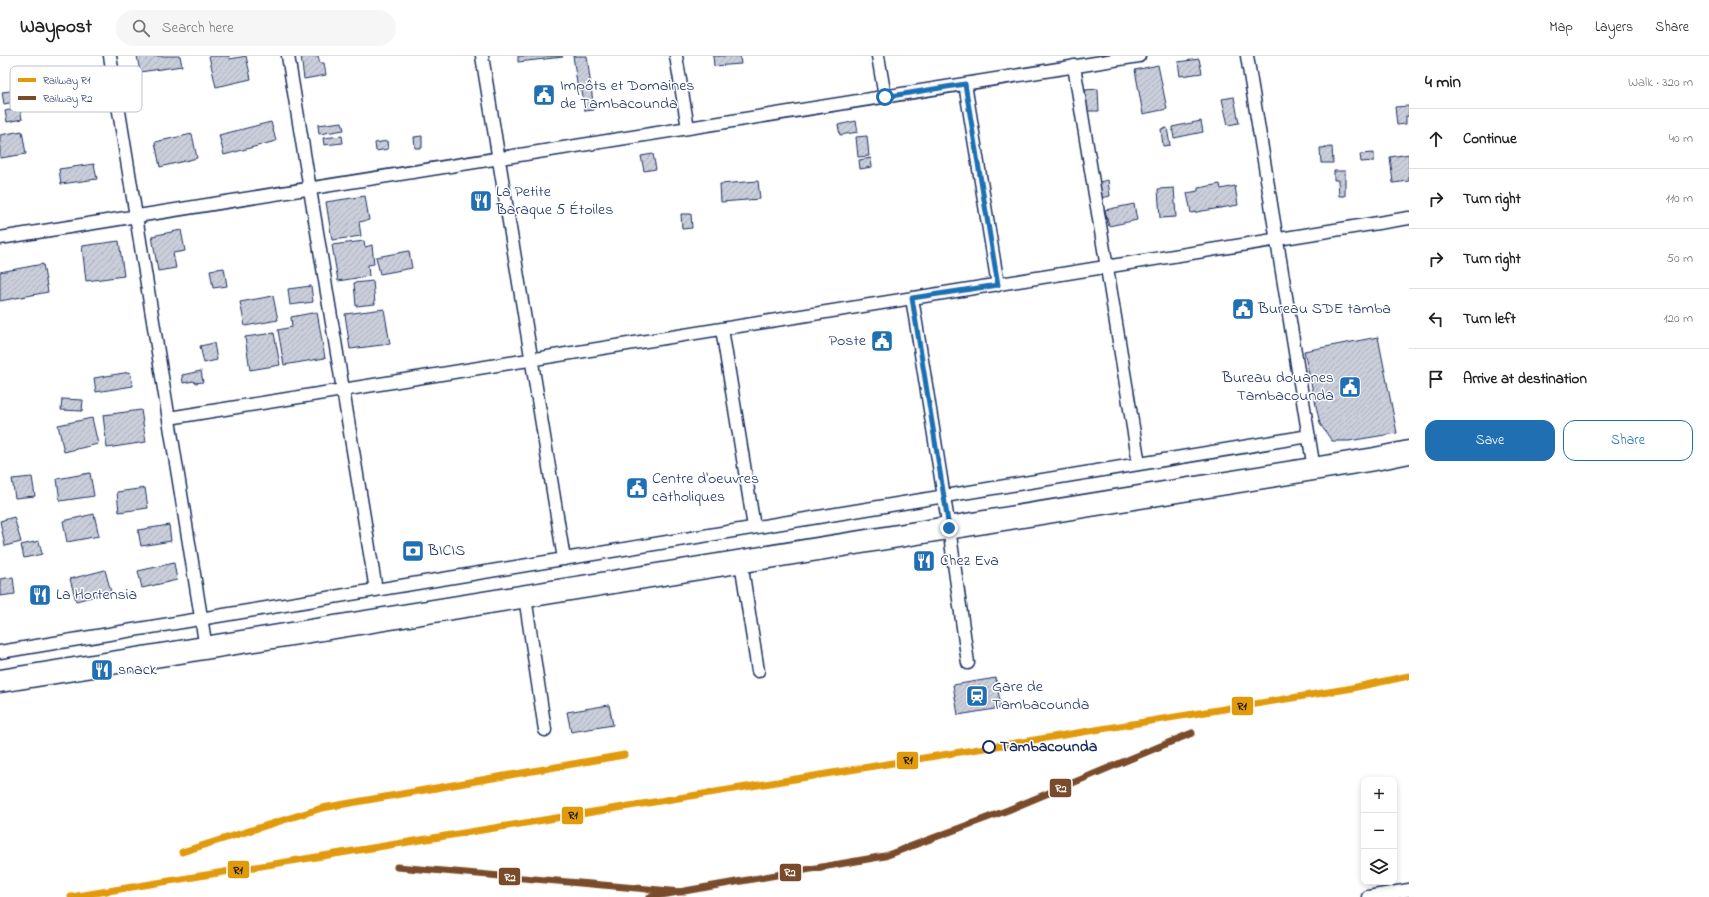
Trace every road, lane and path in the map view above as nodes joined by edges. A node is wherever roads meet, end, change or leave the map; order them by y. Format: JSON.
{"nodes":[{"id":1,"x":110,"y":56,"type":"edge"},
{"id":2,"x":288,"y":56,"type":"edge"},
{"id":3,"x":482,"y":56,"type":"edge"},
{"id":4,"x":676,"y":56,"type":"edge"},
{"id":5,"x":878,"y":56,"type":"edge"},
{"id":6,"x":1139,"y":56,"type":"edge"},
{"id":7,"x":1247,"y":56,"type":"edge"},
{"id":8,"x":1069,"y":63,"type":"edge"},
{"id":9,"x":112,"y":66,"type":"edge"},
{"id":10,"x":965,"y":84,"type":"junction"},
{"id":11,"x":885,"y":97,"type":"junction"},
{"id":12,"x":119,"y":112,"type":"edge"},
{"id":13,"x":688,"y":128,"type":"junction"},
{"id":14,"x":499,"y":158,"type":"junction"},
{"id":15,"x":310,"y":189,"type":"junction"},
{"id":16,"x":136,"y":216,"type":"junction"},
{"id":17,"x":1409,"y":218,"type":"edge"},
{"id":18,"x":0,"y":238,"type":"edge"},
{"id":19,"x":1277,"y":240,"type":"junction"},
{"id":20,"x":1107,"y":267,"type":"junction"},
{"id":21,"x":998,"y":285,"type":"junction"},
{"id":22,"x":912,"y":298,"type":"junction"},
{"id":23,"x":722,"y":329,"type":"junction"},
{"id":24,"x":532,"y":360,"type":"junction"},
{"id":25,"x":343,"y":390,"type":"junction"},
{"id":26,"x":168,"y":418,"type":"junction"},
{"id":27,"x":1309,"y":436,"type":"junction"},
{"id":28,"x":1409,"y":452,"type":"edge"},
{"id":29,"x":1409,"y":458,"type":"edge"},
{"id":30,"x":1375,"y":459,"type":"junction"},
{"id":31,"x":1139,"y":464,"type":"junction"},
{"id":32,"x":1314,"y":469,"type":"junction"},
{"id":33,"x":944,"y":496,"type":"junction"},
{"id":34,"x":754,"y":527,"type":"junction"},
{"id":35,"x":949,"y":528,"type":"junction"},
{"id":36,"x":564,"y":559,"type":"junction"},
{"id":37,"x":741,"y":562,"type":"junction"},
{"id":38,"x":376,"y":590,"type":"junction"},
{"id":39,"x":525,"y":596,"type":"junction"},
{"id":40,"x":201,"y":618,"type":"junction"},
{"id":41,"x":206,"y":648,"type":"junction"},
{"id":42,"x":0,"y":652,"type":"edge"},
{"id":43,"x":968,"y":663,"type":"dead end"},
{"id":44,"x":758,"y":671,"type":"dead end"},
{"id":45,"x":0,"y":681,"type":"edge"},
{"id":46,"x":545,"y":730,"type":"dead end"},
{"id":47,"x":1409,"y":890,"type":"edge"},
{"id":48,"x":1393,"y":895,"type":"edge"},
{"id":49,"x":1368,"y":897,"type":"edge"}],
"edges":[{"from":1,"to":9,"type":"street"},
{"from":2,"to":15,"type":"street"},
{"from":3,"to":14,"type":"street"},
{"from":4,"to":13,"type":"street"},
{"from":5,"to":11,"type":"street"},
{"from":6,"to":8,"type":"street"},
{"from":7,"to":19,"type":"street"},
{"from":8,"to":10,"type":"street"},
{"from":8,"to":20,"type":"street"},
{"from":10,"to":11,"type":"street"},
{"from":10,"to":21,"type":"street"},
{"from":11,"to":13,"type":"street"},
{"from":12,"to":16,"type":"street"},
{"from":13,"to":14,"type":"street"},
{"from":14,"to":15,"type":"street"},
{"from":14,"to":24,"type":"street"},
{"from":15,"to":16,"type":"street"},
{"from":15,"to":25,"type":"street"},
{"from":16,"to":18,"type":"street"},
{"from":16,"to":26,"type":"street"},
{"from":17,"to":19,"type":"street"},
{"from":19,"to":20,"type":"street"},
{"from":19,"to":27,"type":"street"},
{"from":20,"to":21,"type":"street"},
{"from":20,"to":31,"type":"street"},
{"from":21,"to":22,"type":"street"},
{"from":22,"to":23,"type":"street"},
{"from":22,"to":33,"type":"street"},
{"from":23,"to":24,"type":"street"},
{"from":23,"to":34,"type":"street"},
{"from":24,"to":25,"type":"street"},
{"from":24,"to":36,"type":"street"},
{"from":25,"to":26,"type":"street"},
{"from":25,"to":38,"type":"street"},
{"from":26,"to":40,"type":"street"},
{"from":27,"to":31,"type":"street"},
{"from":27,"to":32,"type":"street"},
{"from":28,"to":30,"type":"highway"},
{"from":29,"to":30,"type":"highway"},
{"from":30,"to":32,"type":"highway"},
{"from":31,"to":33,"type":"street"},
{"from":32,"to":35,"type":"highway"},
{"from":33,"to":34,"type":"street"},
{"from":33,"to":35,"type":"street"},
{"from":34,"to":36,"type":"street"},
{"from":35,"to":37,"type":"highway"},
{"from":35,"to":43,"type":"street"},
{"from":36,"to":38,"type":"street"},
{"from":37,"to":39,"type":"highway"},
{"from":37,"to":44,"type":"street"},
{"from":38,"to":40,"type":"street"},
{"from":39,"to":41,"type":"highway"},
{"from":39,"to":46,"type":"street"},
{"from":40,"to":41,"type":"street"},
{"from":40,"to":42,"type":"street"},
{"from":41,"to":45,"type":"highway"},
{"from":47,"to":48,"type":"street"},
{"from":48,"to":49,"type":"street"}]}
